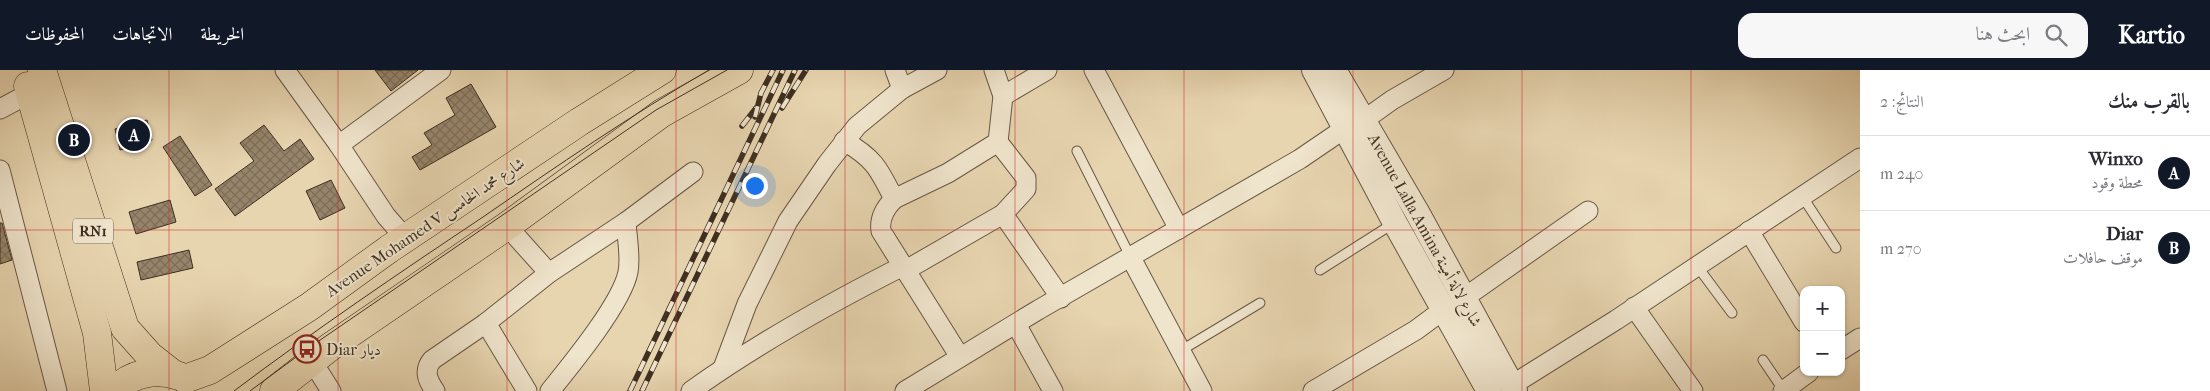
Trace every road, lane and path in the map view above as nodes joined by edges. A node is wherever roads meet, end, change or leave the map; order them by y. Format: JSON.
{"nodes":[{"id":1,"x":285,"y":70,"type":"edge"},
{"id":2,"x":441,"y":70,"type":"edge"},
{"id":3,"x":662,"y":70,"type":"edge"},
{"id":4,"x":739,"y":70,"type":"edge"},
{"id":5,"x":895,"y":70,"type":"edge"},
{"id":6,"x":937,"y":70,"type":"edge"},
{"id":7,"x":994,"y":70,"type":"edge"},
{"id":8,"x":1047,"y":70,"type":"edge"},
{"id":9,"x":1094,"y":70,"type":"edge"},
{"id":10,"x":1314,"y":70,"type":"edge"},
{"id":11,"x":1334,"y":70,"type":"edge"},
{"id":12,"x":1444,"y":70,"type":"edge"},
{"id":13,"x":32,"y":78,"type":"edge"},
{"id":14,"x":1413,"y":78,"type":"edge"},
{"id":15,"x":902,"y":89,"type":"junction"},
{"id":16,"x":1003,"y":96,"type":"junction"},
{"id":17,"x":0,"y":109,"type":"edge"},
{"id":18,"x":1354,"y":125,"type":"junction"},
{"id":19,"x":844,"y":141,"type":"junction"},
{"id":20,"x":998,"y":142,"type":"junction"},
{"id":21,"x":339,"y":145,"type":"junction"},
{"id":22,"x":1077,"y":151,"type":"dead end"},
{"id":23,"x":1858,"y":164,"type":"edge"},
{"id":24,"x":0,"y":170,"type":"edge"},
{"id":25,"x":693,"y":172,"type":"dead end"},
{"id":26,"x":1802,"y":196,"type":"junction"},
{"id":27,"x":894,"y":199,"type":"junction"},
{"id":28,"x":1588,"y":211,"type":"dead end"},
{"id":29,"x":1003,"y":214,"type":"junction"},
{"id":30,"x":626,"y":222,"type":"junction"},
{"id":31,"x":1395,"y":223,"type":"junction"},
{"id":32,"x":507,"y":226,"type":"junction"},
{"id":33,"x":1180,"y":229,"type":"junction"},
{"id":34,"x":1749,"y":231,"type":"junction"},
{"id":35,"x":406,"y":239,"type":"junction"},
{"id":36,"x":1836,"y":248,"type":"dead end"},
{"id":37,"x":1131,"y":258,"type":"junction"},
{"id":38,"x":1697,"y":266,"type":"junction"},
{"id":39,"x":905,"y":268,"type":"junction"},
{"id":40,"x":1320,"y":270,"type":"dead end"},
{"id":41,"x":549,"y":273,"type":"junction"},
{"id":42,"x":1061,"y":298,"type":"junction"},
{"id":43,"x":1464,"y":298,"type":"junction"},
{"id":44,"x":1260,"y":303,"type":"dead end"},
{"id":45,"x":1634,"y":307,"type":"junction"},
{"id":46,"x":1443,"y":310,"type":"junction"},
{"id":47,"x":1732,"y":313,"type":"dead end"},
{"id":48,"x":1800,"y":315,"type":"edge"},
{"id":49,"x":486,"y":323,"type":"junction"},
{"id":50,"x":1016,"y":324,"type":"junction"},
{"id":51,"x":1860,"y":338,"type":"edge"},
{"id":52,"x":1845,"y":347,"type":"edge"},
{"id":53,"x":1180,"y":351,"type":"junction"},
{"id":54,"x":960,"y":357,"type":"junction"},
{"id":55,"x":1763,"y":360,"type":"dead end"},
{"id":56,"x":312,"y":361,"type":"junction"},
{"id":57,"x":723,"y":368,"type":"junction"},
{"id":58,"x":1804,"y":376,"type":"edge"},
{"id":59,"x":186,"y":381,"type":"edge"},
{"id":60,"x":1514,"y":388,"type":"edge"},
{"id":61,"x":1487,"y":390,"type":"edge"},
{"id":62,"x":57,"y":391,"type":"edge"},
{"id":63,"x":104,"y":391,"type":"edge"},
{"id":64,"x":114,"y":391,"type":"edge"},
{"id":65,"x":274,"y":391,"type":"edge"},
{"id":66,"x":331,"y":391,"type":"edge"},
{"id":67,"x":435,"y":391,"type":"edge"},
{"id":68,"x":527,"y":391,"type":"edge"},
{"id":69,"x":550,"y":391,"type":"edge"},
{"id":70,"x":691,"y":391,"type":"edge"},
{"id":71,"x":905,"y":391,"type":"edge"},
{"id":72,"x":1053,"y":391,"type":"edge"},
{"id":73,"x":1202,"y":391,"type":"edge"},
{"id":74,"x":1313,"y":391,"type":"edge"},
{"id":75,"x":1693,"y":391,"type":"edge"},
{"id":76,"x":1784,"y":391,"type":"edge"}],
"edges":[{"from":1,"to":21,"type":"street"},
{"from":2,"to":21,"type":"street"},
{"from":3,"to":35,"type":"main road","name":"Avenue Mohamed V شارع محمد الخامس"},
{"from":4,"to":32,"type":"main road"},
{"from":5,"to":15,"type":"street"},
{"from":6,"to":15,"type":"street"},
{"from":7,"to":16,"type":"street"},
{"from":8,"to":16,"type":"street"},
{"from":9,"to":33,"type":"street"},
{"from":10,"to":18,"type":"street","name":"Avenue Lalla Amina شارع لالة أمينة"},
{"from":11,"to":18,"type":"street","name":"Avenue Lalla Amina شارع لالة أمينة"},
{"from":12,"to":14,"type":"street"},
{"from":13,"to":17,"type":"street"},
{"from":13,"to":59,"type":"main road","number":"RN1"},
{"from":13,"to":63,"type":"main road","number":"RN1"},
{"from":14,"to":18,"type":"street"},
{"from":15,"to":19,"type":"street"},
{"from":16,"to":20,"type":"street"},
{"from":18,"to":31,"type":"street","name":"Avenue Lalla Amina شارع لالة أمينة"},
{"from":18,"to":33,"type":"street"},
{"from":18,"to":43,"type":"street","name":"Avenue Lalla Amina شارع لالة أمينة"},
{"from":19,"to":27,"type":"street"},
{"from":19,"to":57,"type":"street"},
{"from":20,"to":27,"type":"street"},
{"from":20,"to":29,"type":"street"},
{"from":21,"to":35,"type":"street"},
{"from":22,"to":37,"type":"lane"},
{"from":23,"to":26,"type":"street"},
{"from":24,"to":62,"type":"street"},
{"from":25,"to":30,"type":"street"},
{"from":26,"to":34,"type":"street"},
{"from":26,"to":36,"type":"lane"},
{"from":27,"to":39,"type":"street"},
{"from":28,"to":43,"type":"street"},
{"from":29,"to":39,"type":"street"},
{"from":29,"to":42,"type":"street"},
{"from":30,"to":41,"type":"street"},
{"from":30,"to":69,"type":"street"},
{"from":31,"to":40,"type":"lane"},
{"from":31,"to":46,"type":"street","name":"Avenue Lalla Amina شارع لالة أمينة"},
{"from":32,"to":41,"type":"street"},
{"from":32,"to":56,"type":"main road"},
{"from":33,"to":37,"type":"street"},
{"from":34,"to":38,"type":"street"},
{"from":34,"to":48,"type":"street"},
{"from":35,"to":59,"type":"main road","name":"Avenue Mohamed V شارع محمد الخامس"},
{"from":37,"to":42,"type":"street"},
{"from":37,"to":53,"type":"street"},
{"from":38,"to":45,"type":"street"},
{"from":38,"to":47,"type":"lane"},
{"from":39,"to":54,"type":"street"},
{"from":39,"to":57,"type":"street"},
{"from":41,"to":49,"type":"street"},
{"from":42,"to":50,"type":"street"},
{"from":43,"to":60,"type":"street","name":"Avenue Lalla Amina شارع لالة أمينة"},
{"from":44,"to":53,"type":"lane"},
{"from":45,"to":60,"type":"street"},
{"from":45,"to":75,"type":"street"},
{"from":46,"to":61,"type":"street","name":"Avenue Lalla Amina شارع لالة أمينة"},
{"from":46,"to":74,"type":"street"},
{"from":49,"to":67,"type":"street"},
{"from":49,"to":68,"type":"street"},
{"from":50,"to":54,"type":"street"},
{"from":50,"to":72,"type":"street"},
{"from":51,"to":52,"type":"street"},
{"from":53,"to":73,"type":"street"},
{"from":54,"to":71,"type":"street"},
{"from":55,"to":76,"type":"lane"},
{"from":56,"to":65,"type":"main road"},
{"from":56,"to":66,"type":"street"},
{"from":57,"to":70,"type":"street"},
{"from":58,"to":76,"type":"street"},
{"from":59,"to":64,"type":"main road"}]}
